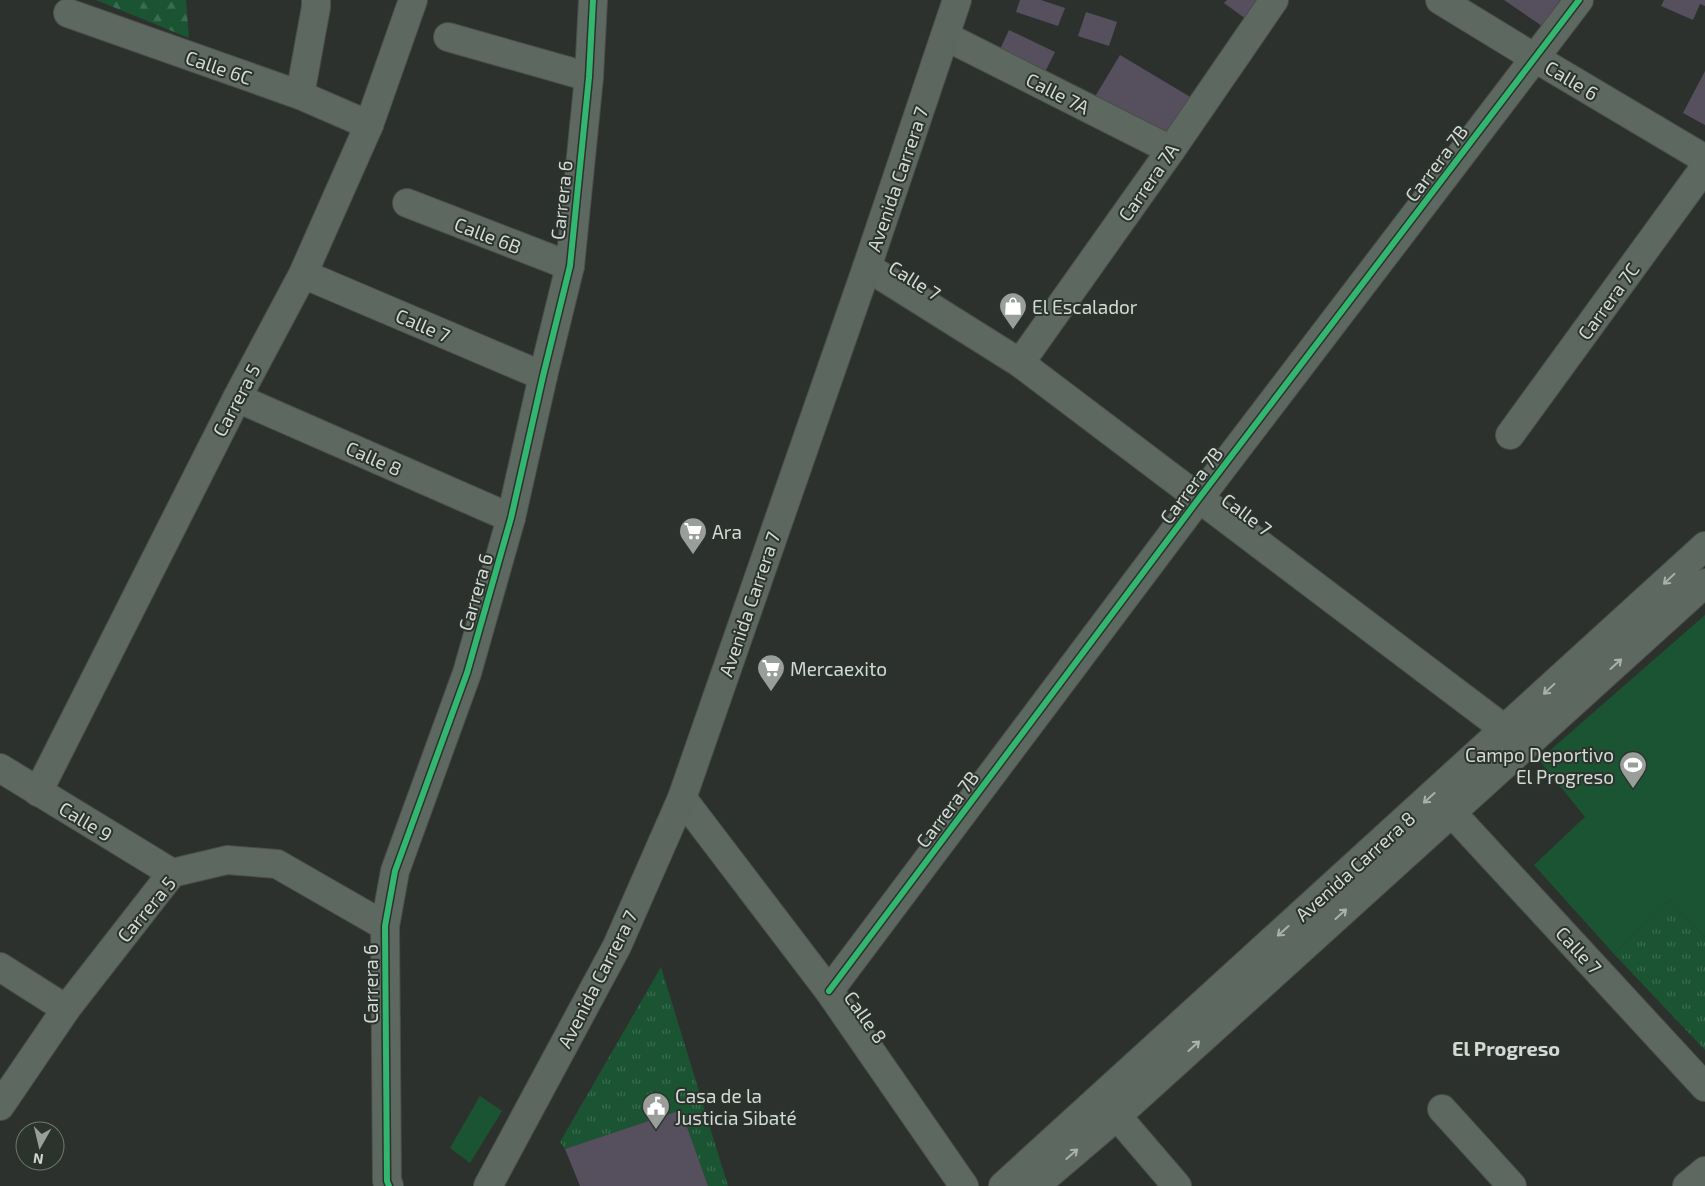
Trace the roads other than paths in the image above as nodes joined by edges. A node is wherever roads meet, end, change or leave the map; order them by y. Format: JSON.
{"nodes":[{"id":1,"x":316,"y":0,"type":"edge"},
{"id":2,"x":413,"y":0,"type":"edge"},
{"id":3,"x":593,"y":0,"type":"edge"},
{"id":4,"x":957,"y":0,"type":"edge"},
{"id":5,"x":1274,"y":0,"type":"edge"},
{"id":6,"x":1440,"y":0,"type":"edge"},
{"id":7,"x":1578,"y":0,"type":"edge"},
{"id":8,"x":68,"y":13,"type":"dead end"},
{"id":9,"x":946,"y":36,"type":"junction"},
{"id":10,"x":448,"y":37,"type":"dead end"},
{"id":11,"x":1535,"y":58,"type":"junction"},
{"id":12,"x":589,"y":77,"type":"junction"},
{"id":13,"x":300,"y":95,"type":"junction"},
{"id":14,"x":369,"y":125,"type":"junction"},
{"id":15,"x":1171,"y":150,"type":"junction"},
{"id":16,"x":1705,"y":159,"type":"edge"},
{"id":17,"x":1705,"y":167,"type":"edge"},
{"id":18,"x":407,"y":203,"type":"dead end"},
{"id":19,"x":570,"y":266,"type":"junction"},
{"id":20,"x":867,"y":268,"type":"junction"},
{"id":21,"x":304,"y":274,"type":"junction"},
{"id":22,"x":1020,"y":363,"type":"junction"},
{"id":23,"x":543,"y":376,"type":"junction"},
{"id":24,"x":237,"y":398,"type":"junction"},
{"id":25,"x":1510,"y":435,"type":"dead end"},
{"id":26,"x":1200,"y":497,"type":"junction"},
{"id":27,"x":511,"y":518,"type":"junction"},
{"id":28,"x":1705,"y":546,"type":"edge"},
{"id":29,"x":1705,"y":583,"type":"edge"},
{"id":30,"x":1516,"y":737,"type":"junction"},
{"id":31,"x":0,"y":768,"type":"edge"},
{"id":32,"x":38,"y":792,"type":"junction"},
{"id":33,"x":682,"y":798,"type":"junction"},
{"id":34,"x":1452,"y":813,"type":"junction"},
{"id":35,"x":172,"y":873,"type":"junction"},
{"id":36,"x":385,"y":926,"type":"junction"},
{"id":37,"x":0,"y":967,"type":"edge"},
{"id":38,"x":829,"y":990,"type":"junction"},
{"id":39,"x":66,"y":1009,"type":"junction"},
{"id":40,"x":1705,"y":1087,"type":"edge"},
{"id":41,"x":0,"y":1106,"type":"edge"},
{"id":42,"x":1442,"y":1109,"type":"dead end"},
{"id":43,"x":1117,"y":1116,"type":"junction"},
{"id":44,"x":1705,"y":1171,"type":"edge"},
{"id":45,"x":388,"y":1186,"type":"edge"},
{"id":46,"x":488,"y":1186,"type":"edge"},
{"id":47,"x":964,"y":1186,"type":"edge"},
{"id":48,"x":1003,"y":1186,"type":"edge"},
{"id":49,"x":1036,"y":1186,"type":"edge"},
{"id":50,"x":1177,"y":1186,"type":"edge"},
{"id":51,"x":1512,"y":1186,"type":"edge"},
{"id":52,"x":1687,"y":1186,"type":"edge"}],
"edges":[{"from":1,"to":13,"type":"street"},
{"from":2,"to":14,"type":"street","name":"Carrera 5"},
{"from":3,"to":12,"type":"street","name":"Carrera 6"},
{"from":4,"to":9,"type":"main road","name":"Avenida Carrera 7"},
{"from":5,"to":15,"type":"street","name":"Carrera 7A"},
{"from":6,"to":11,"type":"street","name":"Calle 6"},
{"from":7,"to":11,"type":"street","name":"Carrera 7B"},
{"from":8,"to":13,"type":"street","name":"Calle 6C"},
{"from":9,"to":15,"type":"street","name":"Calle 7A"},
{"from":9,"to":20,"type":"main road","name":"Avenida Carrera 7"},
{"from":10,"to":12,"type":"street"},
{"from":11,"to":16,"type":"street","name":"Calle 6"},
{"from":11,"to":26,"type":"street","name":"Carrera 7B"},
{"from":12,"to":19,"type":"street","name":"Carrera 6"},
{"from":13,"to":14,"type":"street","name":"Calle 6C"},
{"from":14,"to":21,"type":"street","name":"Carrera 5"},
{"from":15,"to":22,"type":"street","name":"Carrera 7A"},
{"from":17,"to":25,"type":"street","name":"Carrera 7C"},
{"from":18,"to":19,"type":"street","name":"Calle 6B"},
{"from":19,"to":23,"type":"street","name":"Carrera 6"},
{"from":20,"to":22,"type":"street","name":"Calle 7"},
{"from":20,"to":33,"type":"main road","name":"Avenida Carrera 7"},
{"from":21,"to":23,"type":"street","name":"Calle 7"},
{"from":21,"to":24,"type":"street","name":"Carrera 5"},
{"from":22,"to":26,"type":"street","name":"Calle 7"},
{"from":23,"to":27,"type":"street","name":"Carrera 6"},
{"from":24,"to":27,"type":"street","name":"Calle 8"},
{"from":24,"to":32,"type":"street","name":"Carrera 5"},
{"from":26,"to":30,"type":"street","name":"Calle 7"},
{"from":26,"to":38,"type":"street","name":"Carrera 7B"},
{"from":27,"to":36,"type":"street","name":"Carrera 6"},
{"from":28,"to":30,"type":"street","name":"Avenida Carrera 8","one_way":true},
{"from":30,"to":29,"type":"street","name":"Avenida Carrera 8","one_way":true},
{"from":30,"to":34,"type":"street","name":"Avenida Carrera 8"},
{"from":30,"to":48,"type":"street","name":"Avenida Carrera 8","one_way":true},
{"from":31,"to":32,"type":"street","name":"Calle 9"},
{"from":32,"to":35,"type":"street","name":"Calle 9"},
{"from":33,"to":38,"type":"street","name":"Calle 8"},
{"from":33,"to":46,"type":"main road","name":"Avenida Carrera 7"},
{"from":34,"to":40,"type":"street","name":"Calle 7"},
{"from":43,"to":34,"type":"street","name":"Avenida Carrera 8","one_way":true},
{"from":35,"to":36,"type":"street","name":"Carrera 5"},
{"from":35,"to":39,"type":"street","name":"Carrera 5"},
{"from":36,"to":45,"type":"street","name":"Carrera 6"},
{"from":37,"to":39,"type":"street"},
{"from":38,"to":47,"type":"street","name":"Calle 8"},
{"from":39,"to":41,"type":"street","name":"Carrera 5"},
{"from":42,"to":51,"type":"street"},
{"from":49,"to":43,"type":"street","name":"Avenida Carrera 8","one_way":true},
{"from":43,"to":50,"type":"street"},
{"from":44,"to":52,"type":"street"}]}
